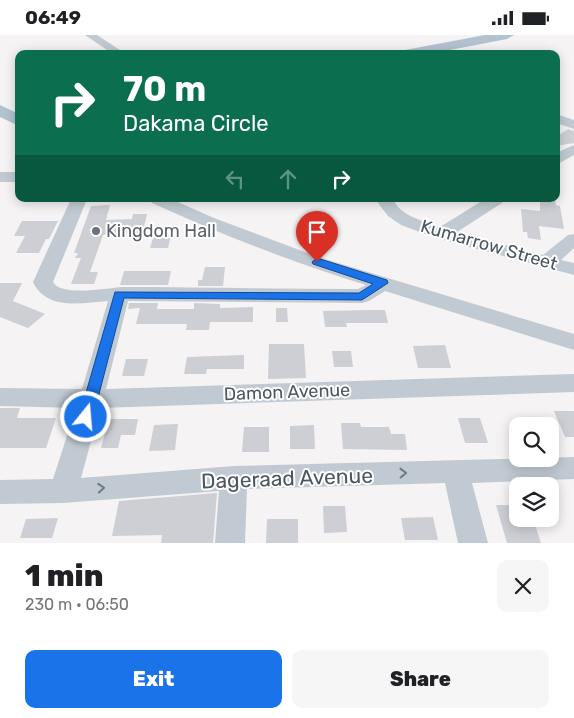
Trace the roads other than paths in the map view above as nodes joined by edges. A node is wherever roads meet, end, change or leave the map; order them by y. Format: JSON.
{"nodes":[{"id":1,"x":90,"y":35,"type":"edge"},
{"id":2,"x":507,"y":35,"type":"edge"},
{"id":3,"x":114,"y":50,"type":"edge"},
{"id":4,"x":434,"y":50,"type":"edge"},
{"id":5,"x":0,"y":110,"type":"edge"},
{"id":6,"x":15,"y":119,"type":"edge"},
{"id":7,"x":560,"y":120,"type":"edge"},
{"id":8,"x":574,"y":125,"type":"edge"},
{"id":9,"x":574,"y":149,"type":"edge"},
{"id":10,"x":560,"y":158,"type":"edge"},
{"id":11,"x":0,"y":177,"type":"edge"},
{"id":12,"x":15,"y":177,"type":"edge"},
{"id":13,"x":77,"y":202,"type":"edge"},
{"id":14,"x":164,"y":202,"type":"edge"},
{"id":15,"x":386,"y":202,"type":"edge"},
{"id":16,"x":491,"y":202,"type":"edge"},
{"id":17,"x":442,"y":234,"type":"junction"},
{"id":18,"x":574,"y":239,"type":"edge"},
{"id":19,"x":546,"y":262,"type":"junction"},
{"id":20,"x":574,"y":269,"type":"edge"},
{"id":21,"x":383,"y":283,"type":"junction"},
{"id":22,"x":120,"y":294,"type":"junction"},
{"id":23,"x":574,"y":342,"type":"edge"},
{"id":24,"x":574,"y":383,"type":"edge"},
{"id":25,"x":0,"y":397,"type":"edge"},
{"id":26,"x":91,"y":399,"type":"junction"},
{"id":27,"x":574,"y":468,"type":"edge"},
{"id":28,"x":456,"y":472,"type":"junction"},
{"id":29,"x":234,"y":478,"type":"junction"},
{"id":30,"x":63,"y":491,"type":"junction"},
{"id":31,"x":1,"y":495,"type":"edge"},
{"id":32,"x":230,"y":543,"type":"edge"},
{"id":33,"x":474,"y":543,"type":"edge"}],
"edges":[{"from":1,"to":3,"type":"street"},
{"from":2,"to":4,"type":"main road"},
{"from":5,"to":6,"type":"main road"},
{"from":7,"to":8,"type":"street"},
{"from":9,"to":10,"type":"street"},
{"from":11,"to":12,"type":"street"},
{"from":13,"to":22,"type":"street"},
{"from":14,"to":21,"type":"street"},
{"from":15,"to":17,"type":"street","name":"Kumarrow Street"},
{"from":16,"to":17,"type":"street"},
{"from":17,"to":19,"type":"street","name":"Kumarrow Street"},
{"from":18,"to":19,"type":"street"},
{"from":19,"to":20,"type":"street","name":"Kumarrow Street"},
{"from":21,"to":22,"type":"street"},
{"from":21,"to":23,"type":"street"},
{"from":22,"to":26,"type":"street"},
{"from":24,"to":26,"type":"street","name":"Damon Avenue"},
{"from":25,"to":26,"type":"street","name":"Damon Avenue"},
{"from":26,"to":30,"type":"street"},
{"from":27,"to":28,"type":"street","name":"Dageraad Avenue"},
{"from":29,"to":28,"type":"street","name":"Dageraad Avenue","one_way":true},
{"from":28,"to":33,"type":"street"},
{"from":30,"to":29,"type":"street","name":"Dageraad Avenue","one_way":true},
{"from":29,"to":32,"type":"street"},
{"from":30,"to":31,"type":"street","name":"Dageraad Avenue"}]}
